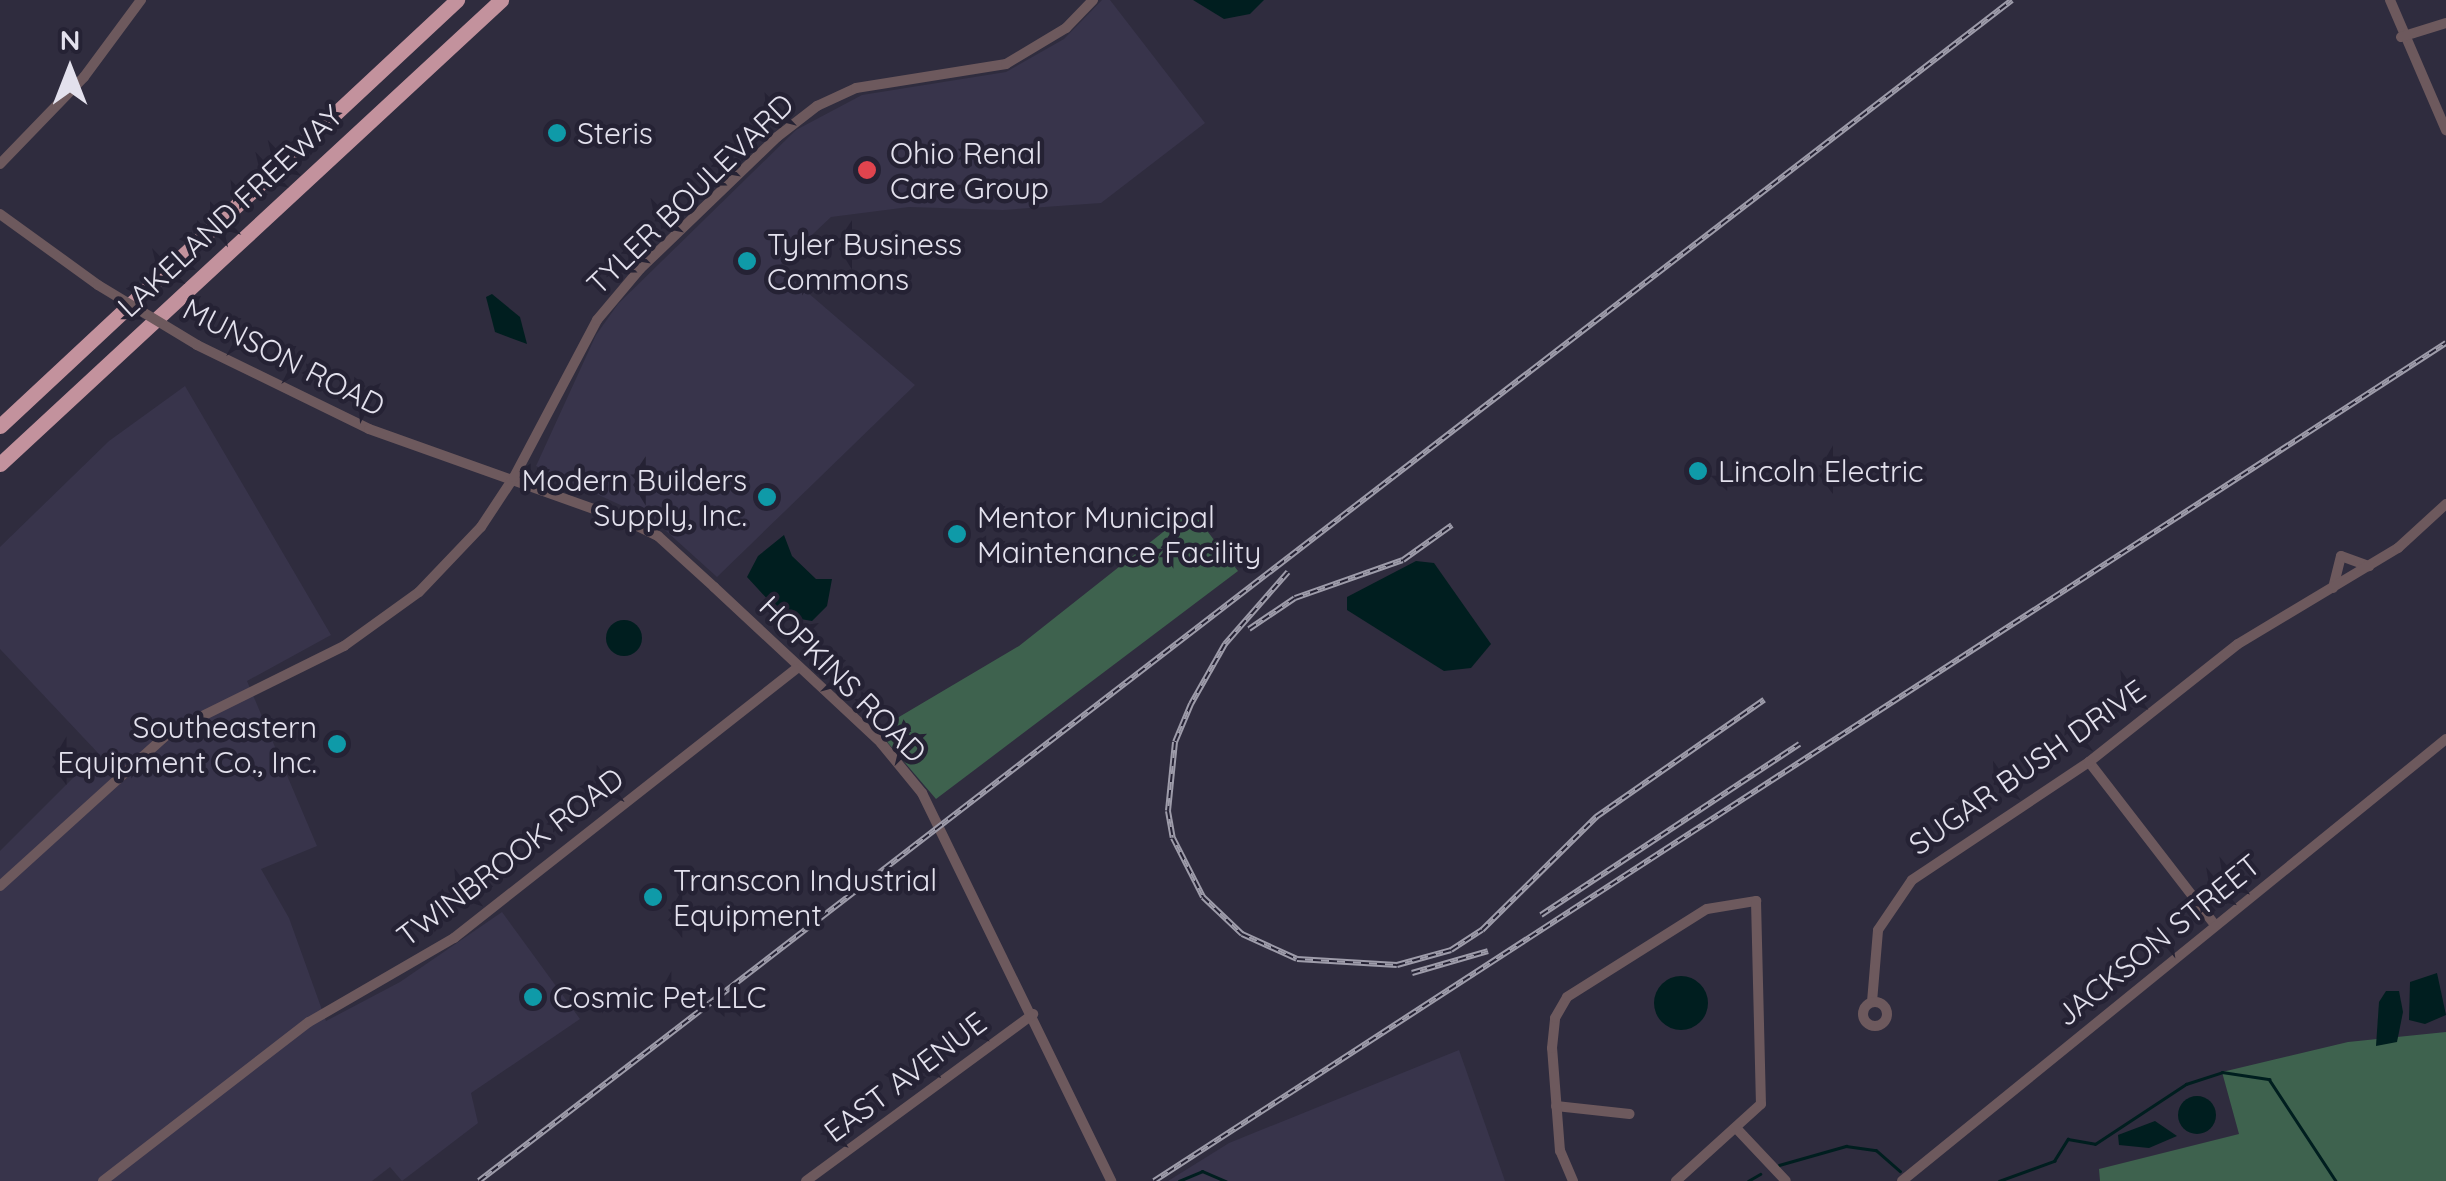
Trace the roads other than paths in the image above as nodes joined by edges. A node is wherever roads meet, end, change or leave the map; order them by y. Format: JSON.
{"nodes":[{"id":1,"x":141,"y":0,"type":"edge"},
{"id":2,"x":457,"y":0,"type":"edge"},
{"id":3,"x":501,"y":0,"type":"edge"},
{"id":4,"x":1093,"y":0,"type":"edge"},
{"id":5,"x":2390,"y":0,"type":"edge"},
{"id":6,"x":2446,"y":23,"type":"edge"},
{"id":7,"x":2401,"y":37,"type":"junction"},
{"id":8,"x":2446,"y":130,"type":"edge"},
{"id":9,"x":0,"y":164,"type":"edge"},
{"id":10,"x":0,"y":214,"type":"edge"},
{"id":11,"x":0,"y":426,"type":"edge"},
{"id":12,"x":0,"y":464,"type":"edge"},
{"id":13,"x":514,"y":477,"type":"junction"},
{"id":14,"x":2446,"y":504,"type":"edge"},
{"id":15,"x":2369,"y":566,"type":"junction"},
{"id":16,"x":2333,"y":588,"type":"junction"},
{"id":17,"x":796,"y":669,"type":"junction"},
{"id":18,"x":2446,"y":739,"type":"edge"},
{"id":19,"x":2089,"y":762,"type":"junction"},
{"id":20,"x":0,"y":886,"type":"edge"},
{"id":21,"x":2215,"y":925,"type":"junction"},
{"id":22,"x":1872,"y":1002,"type":"dead end"},
{"id":23,"x":1033,"y":1014,"type":"junction"},
{"id":24,"x":1556,"y":1106,"type":"junction"},
{"id":25,"x":1630,"y":1114,"type":"dead end"},
{"id":26,"x":1737,"y":1129,"type":"junction"},
{"id":27,"x":1772,"y":1176,"type":"edge"},
{"id":28,"x":103,"y":1181,"type":"edge"},
{"id":29,"x":806,"y":1181,"type":"edge"},
{"id":30,"x":1111,"y":1181,"type":"edge"},
{"id":31,"x":1573,"y":1181,"type":"edge"},
{"id":32,"x":1676,"y":1181,"type":"edge"},
{"id":33,"x":1786,"y":1181,"type":"edge"},
{"id":34,"x":1902,"y":1181,"type":"edge"}],
"edges":[{"from":1,"to":9,"type":"street"},
{"from":2,"to":11,"type":"highway","name":"LAKELAND FREEWAY"},
{"from":3,"to":12,"type":"highway","name":"LAKELAND FREEWAY"},
{"from":4,"to":13,"type":"street","name":"TYLER BOULEVARD"},
{"from":5,"to":7,"type":"street"},
{"from":6,"to":7,"type":"street"},
{"from":7,"to":8,"type":"street"},
{"from":10,"to":13,"type":"street","name":"MUNSON ROAD","bridge":true},
{"from":13,"to":17,"type":"street","name":"HOPKINS ROAD"},
{"from":13,"to":20,"type":"street","name":"TYLER BOULEVARD"},
{"from":14,"to":15,"type":"street","name":"SUGAR BUSH DRIVE"},
{"from":15,"to":16,"type":"street","name":"SUGAR BUSH DRIVE"},
{"from":15,"to":16,"type":"street","name":"SUGAR BUSH DRIVE"},
{"from":16,"to":19,"type":"street","name":"SUGAR BUSH DRIVE"},
{"from":17,"to":23,"type":"street","name":"HOPKINS ROAD"},
{"from":17,"to":28,"type":"street","name":"TWINBROOK ROAD"},
{"from":18,"to":21,"type":"street","name":"JACKSON STREET"},
{"from":19,"to":21,"type":"street"},
{"from":19,"to":22,"type":"street","name":"SUGAR BUSH DRIVE"},
{"from":21,"to":34,"type":"street","name":"JACKSON STREET"},
{"from":23,"to":29,"type":"street","name":"EAST AVENUE"},
{"from":23,"to":30,"type":"street","name":"HOPKINS ROAD"},
{"from":24,"to":25,"type":"street"},
{"from":24,"to":26,"type":"street"},
{"from":24,"to":31,"type":"street"},
{"from":26,"to":27,"type":"street"},
{"from":26,"to":32,"type":"street"},
{"from":27,"to":33,"type":"street"}]}
